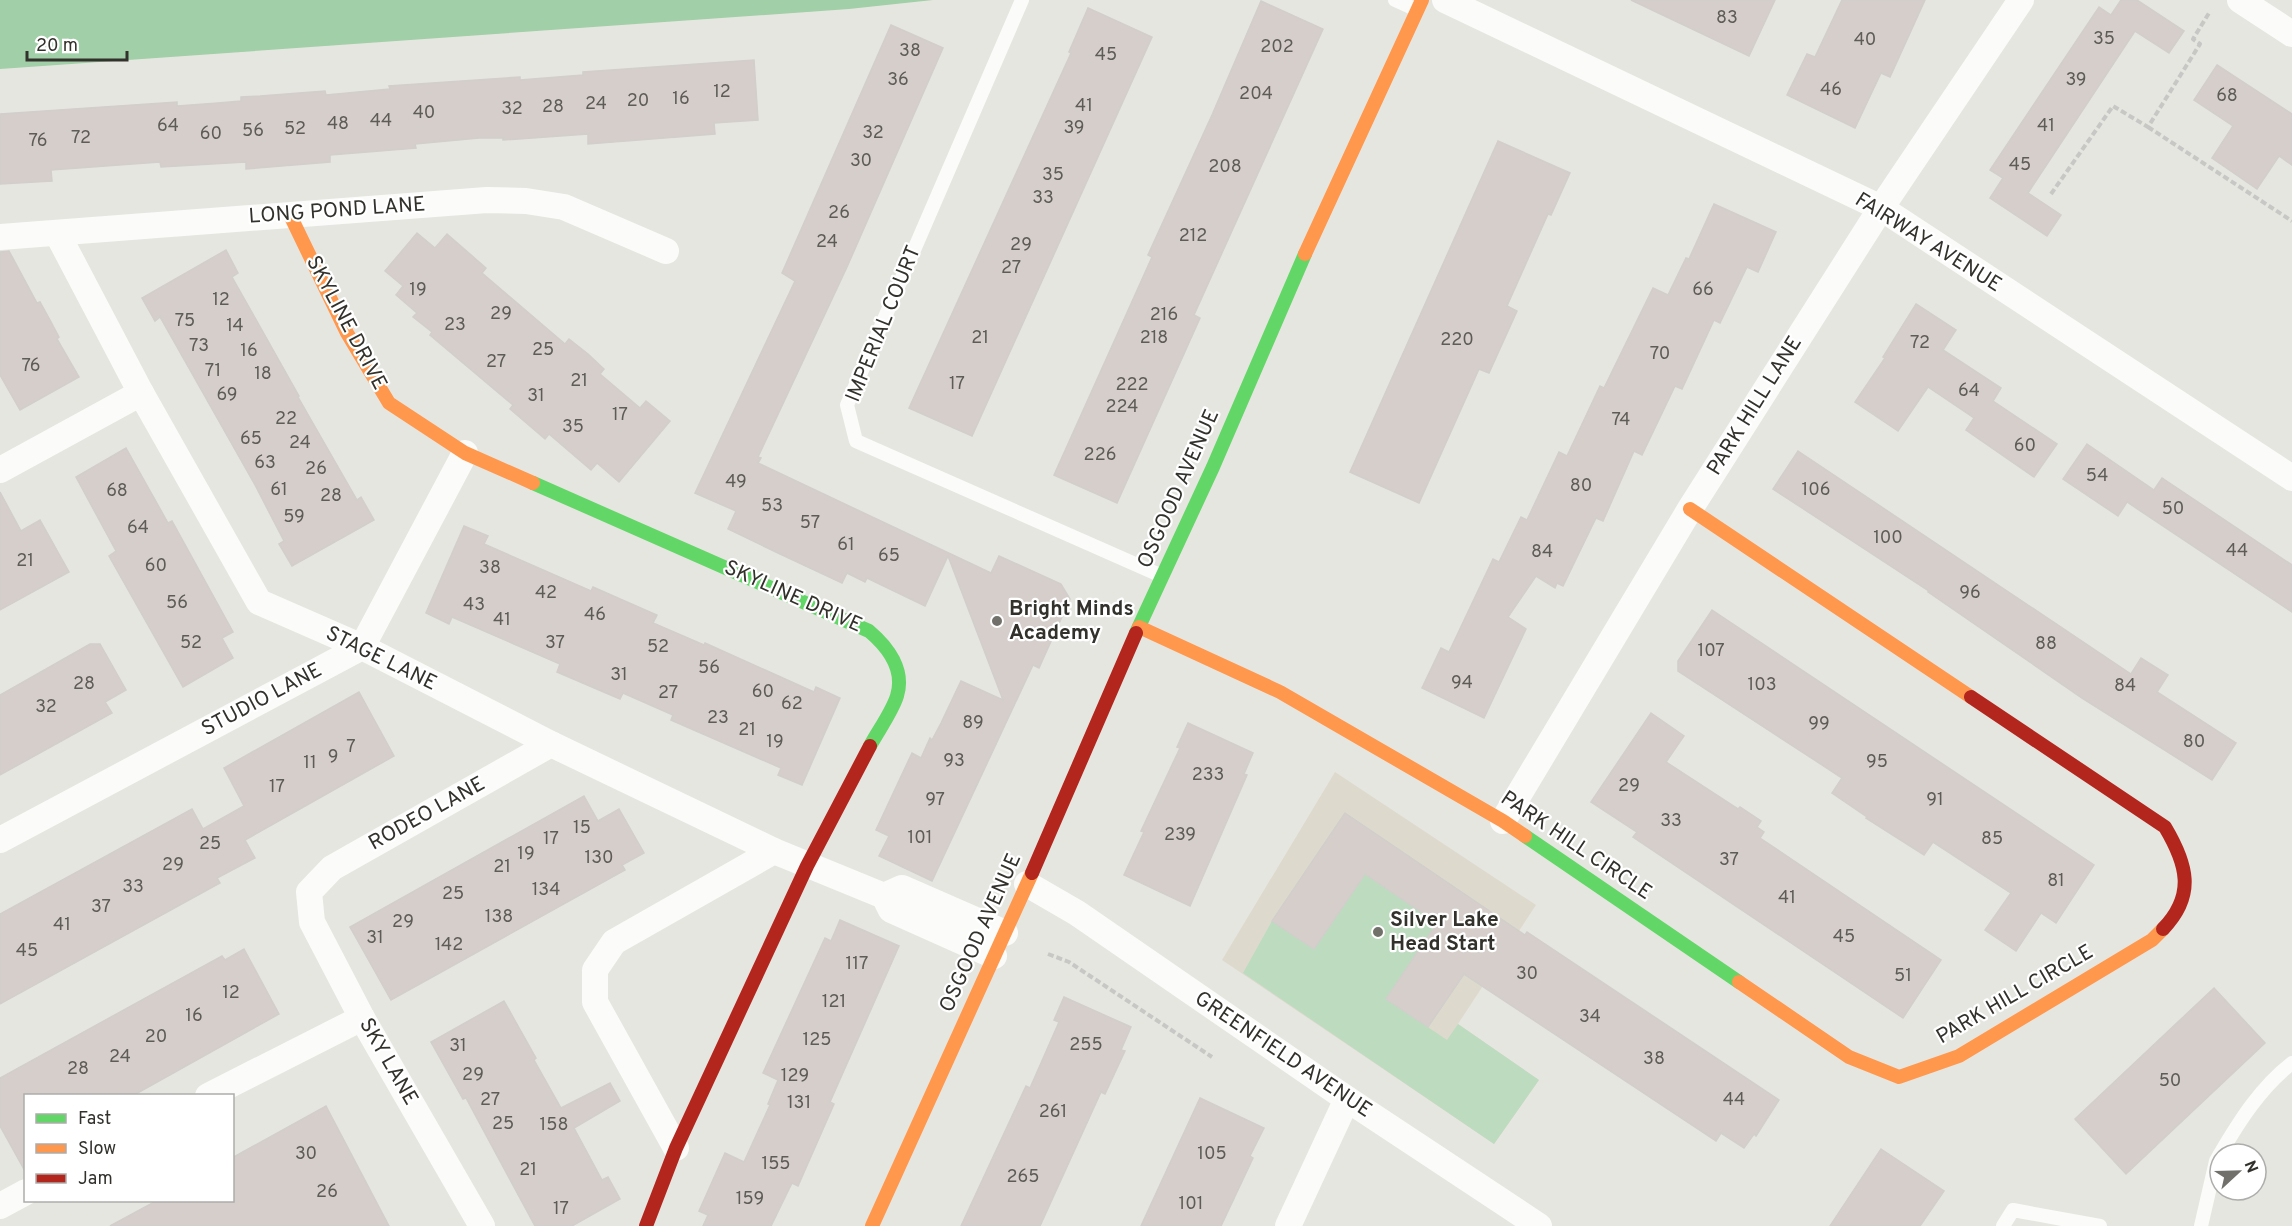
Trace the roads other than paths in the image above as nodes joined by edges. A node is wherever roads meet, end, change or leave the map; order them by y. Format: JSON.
{"nodes":[{"id":1,"x":1022,"y":0,"type":"edge"},
{"id":2,"x":1395,"y":0,"type":"edge"},
{"id":3,"x":1445,"y":0,"type":"edge"},
{"id":4,"x":2020,"y":0,"type":"edge"},
{"id":5,"x":2240,"y":0,"type":"edge"},
{"id":6,"x":1420,"y":5,"type":"edge"},
{"id":7,"x":2292,"y":34,"type":"edge"},
{"id":8,"x":1881,"y":208,"type":"junction"},
{"id":9,"x":290,"y":215,"type":"junction"},
{"id":10,"x":57,"y":233,"type":"junction"},
{"id":11,"x":0,"y":237,"type":"edge"},
{"id":12,"x":666,"y":251,"type":"dead end"},
{"id":13,"x":141,"y":393,"type":"junction"},
{"id":14,"x":465,"y":453,"type":"junction"},
{"id":15,"x":0,"y":470,"type":"edge"},
{"id":16,"x":2292,"y":478,"type":"edge"},
{"id":17,"x":1690,"y":509,"type":"junction"},
{"id":18,"x":1162,"y":576,"type":"junction"},
{"id":19,"x":1139,"y":627,"type":"junction"},
{"id":20,"x":362,"y":647,"type":"junction"},
{"id":21,"x":550,"y":744,"type":"junction"},
{"id":22,"x":1503,"y":821,"type":"junction"},
{"id":23,"x":0,"y":840,"type":"edge"},
{"id":24,"x":774,"y":851,"type":"junction"},
{"id":25,"x":807,"y":866,"type":"junction"},
{"id":26,"x":1027,"y":884,"type":"junction"},
{"id":27,"x":309,"y":892,"type":"joint"},
{"id":28,"x":999,"y":944,"type":"junction"},
{"id":29,"x":362,"y":1018,"type":"junction"},
{"id":30,"x":2292,"y":1063,"type":"edge"},
{"id":31,"x":210,"y":1094,"type":"edge"},
{"id":32,"x":1347,"y":1099,"type":"junction"},
{"id":33,"x":2227,"y":1142,"type":"edge"},
{"id":34,"x":675,"y":1148,"type":"junction"},
{"id":35,"x":24,"y":1193,"type":"edge"},
{"id":36,"x":2208,"y":1196,"type":"edge"},
{"id":37,"x":0,"y":1206,"type":"edge"},
{"id":38,"x":0,"y":1215,"type":"edge"},
{"id":39,"x":6,"y":1226,"type":"edge"},
{"id":40,"x":482,"y":1226,"type":"edge"},
{"id":41,"x":646,"y":1226,"type":"edge"},
{"id":42,"x":872,"y":1226,"type":"edge"},
{"id":43,"x":1288,"y":1226,"type":"edge"},
{"id":44,"x":1539,"y":1226,"type":"edge"},
{"id":45,"x":2003,"y":1226,"type":"edge"},
{"id":46,"x":2100,"y":1226,"type":"edge"},
{"id":47,"x":2201,"y":1226,"type":"edge"}],
"edges":[{"from":1,"to":18,"type":"lane","name":"IMPERIAL COURT"},
{"from":2,"to":6,"type":"lane"},
{"from":3,"to":8,"type":"street","name":"FAIRWAY AVENUE"},
{"from":4,"to":8,"type":"street","name":"PARK HILL LANE"},
{"from":5,"to":7,"type":"street"},
{"from":6,"to":18,"type":"street","name":"OSGOOD AVENUE"},
{"from":8,"to":16,"type":"street","name":"FAIRWAY AVENUE"},
{"from":8,"to":17,"type":"street","name":"PARK HILL LANE"},
{"from":9,"to":10,"type":"street","name":"LONG POND LANE"},
{"from":9,"to":12,"type":"street","name":"LONG POND LANE"},
{"from":9,"to":14,"type":"street","name":"SKYLINE DRIVE"},
{"from":10,"to":11,"type":"street","name":"LONG POND LANE"},
{"from":10,"to":13,"type":"street","name":"STAGE LANE"},
{"from":13,"to":15,"type":"street"},
{"from":13,"to":20,"type":"street","name":"STAGE LANE"},
{"from":14,"to":20,"type":"street"},
{"from":14,"to":25,"type":"street","name":"SKYLINE DRIVE"},
{"from":17,"to":22,"type":"street","name":"PARK HILL LANE"},
{"from":17,"to":22,"type":"street","name":"PARK HILL CIRCLE"},
{"from":18,"to":19,"type":"street","name":"OSGOOD AVENUE"},
{"from":19,"to":22,"type":"street","name":"PARK HILL CIRCLE"},
{"from":19,"to":26,"type":"street","name":"OSGOOD AVENUE"},
{"from":20,"to":21,"type":"street","name":"STAGE LANE"},
{"from":20,"to":23,"type":"street","name":"STUDIO LANE"},
{"from":21,"to":24,"type":"street","name":"STAGE LANE"},
{"from":21,"to":27,"type":"street","name":"RODEO LANE"},
{"from":24,"to":25,"type":"street","name":"STAGE LANE"},
{"from":24,"to":34,"type":"street"},
{"from":25,"to":28,"type":"street","name":"STAGE LANE"},
{"from":25,"to":34,"type":"street","name":"SKYLINE DRIVE"},
{"from":26,"to":28,"type":"street","name":"OSGOOD AVENUE"},
{"from":26,"to":32,"type":"street","name":"GREENFIELD AVENUE"},
{"from":27,"to":29,"type":"street","name":"SKY LANE"},
{"from":28,"to":42,"type":"street","name":"OSGOOD AVENUE"},
{"from":29,"to":31,"type":"street"},
{"from":29,"to":40,"type":"street","name":"SKY LANE"},
{"from":30,"to":33,"type":"lane"},
{"from":32,"to":43,"type":"street"},
{"from":32,"to":44,"type":"street","name":"GREENFIELD AVENUE"},
{"from":34,"to":41,"type":"street","name":"SKYLINE DRIVE"},
{"from":35,"to":37,"type":"street"},
{"from":36,"to":47,"type":"lane"},
{"from":38,"to":39,"type":"street"},
{"from":45,"to":46,"type":"lane"}]}
